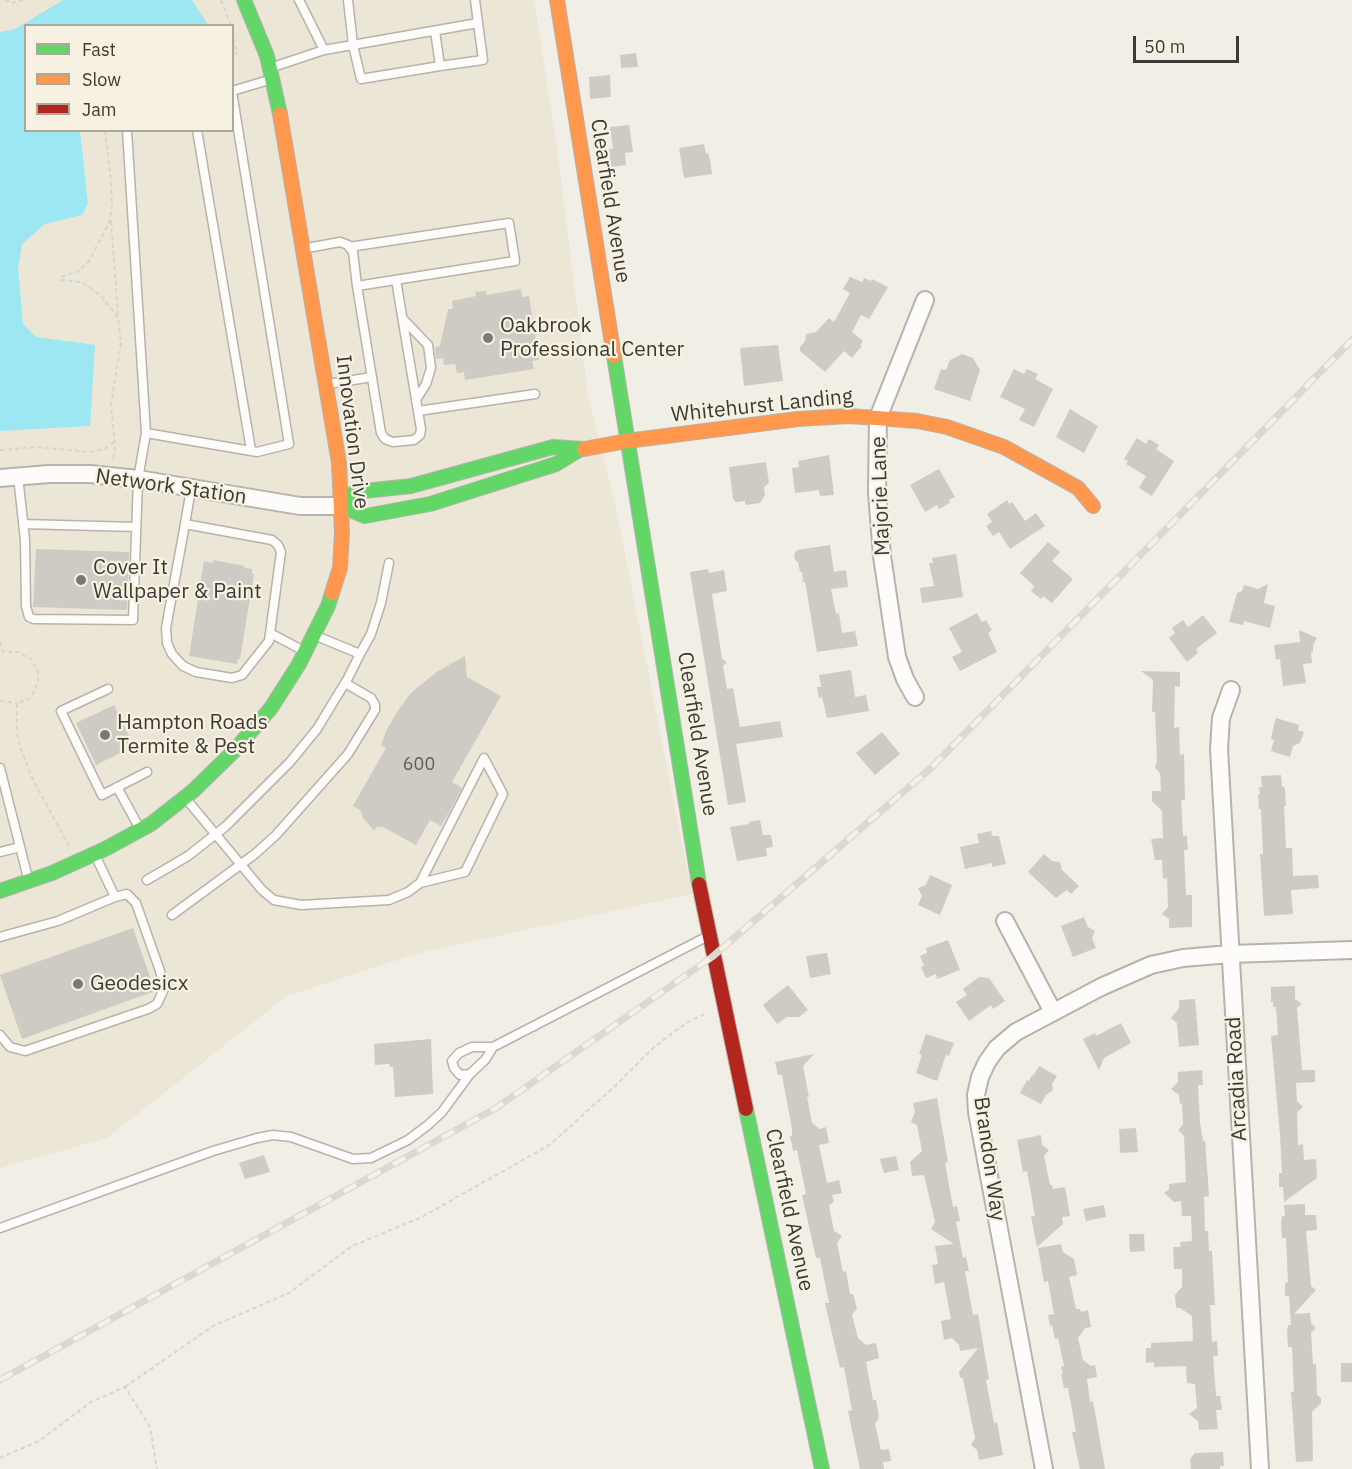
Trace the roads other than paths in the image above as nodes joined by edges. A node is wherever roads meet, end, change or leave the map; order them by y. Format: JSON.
{"nodes":[{"id":1,"x":244,"y":0,"type":"edge"},
{"id":2,"x":299,"y":0,"type":"edge"},
{"id":3,"x":348,"y":0,"type":"edge"},
{"id":4,"x":475,"y":0,"type":"edge"},
{"id":5,"x":557,"y":0,"type":"edge"},
{"id":6,"x":478,"y":22,"type":"junction"},
{"id":7,"x":435,"y":31,"type":"junction"},
{"id":8,"x":354,"y":45,"type":"junction"},
{"id":9,"x":324,"y":50,"type":"junction"},
{"id":10,"x":440,"y":66,"type":"junction"},
{"id":11,"x":271,"y":74,"type":"junction"},
{"id":12,"x":234,"y":91,"type":"edge"},
{"id":13,"x":234,"y":104,"type":"edge"},
{"id":14,"x":127,"y":132,"type":"edge"},
{"id":15,"x":197,"y":132,"type":"edge"},
{"id":16,"x":350,"y":247,"type":"junction"},
{"id":17,"x":304,"y":248,"type":"junction"},
{"id":18,"x":396,"y":280,"type":"junction"},
{"id":19,"x":357,"y":286,"type":"junction"},
{"id":20,"x":925,"y":300,"type":"dead end"},
{"id":21,"x":402,"y":317,"type":"junction"},
{"id":22,"x":372,"y":377,"type":"junction"},
{"id":23,"x":326,"y":384,"type":"junction"},
{"id":24,"x":535,"y":394,"type":"dead end"},
{"id":25,"x":416,"y":401,"type":"junction"},
{"id":26,"x":418,"y":411,"type":"junction"},
{"id":27,"x":878,"y":418,"type":"junction"},
{"id":28,"x":146,"y":432,"type":"junction"},
{"id":29,"x":627,"y":441,"type":"junction"},
{"id":30,"x":251,"y":450,"type":"junction"},
{"id":31,"x":579,"y":450,"type":"junction"},
{"id":32,"x":18,"y":476,"type":"junction"},
{"id":33,"x":0,"y":478,"type":"edge"},
{"id":34,"x":138,"y":479,"type":"junction"},
{"id":35,"x":191,"y":489,"type":"junction"},
{"id":36,"x":341,"y":506,"type":"junction"},
{"id":37,"x":1093,"y":506,"type":"dead end"},
{"id":38,"x":23,"y":524,"type":"junction"},
{"id":39,"x":185,"y":524,"type":"junction"},
{"id":40,"x":136,"y":527,"type":"junction"},
{"id":41,"x":389,"y":563,"type":"dead end"},
{"id":42,"x":270,"y":633,"type":"junction"},
{"id":43,"x":314,"y":634,"type":"junction"},
{"id":44,"x":305,"y":652,"type":"junction"},
{"id":45,"x":360,"y":654,"type":"junction"},
{"id":46,"x":345,"y":683,"type":"junction"},
{"id":47,"x":108,"y":689,"type":"dead end"},
{"id":48,"x":1231,"y":690,"type":"dead end"},
{"id":49,"x":915,"y":697,"type":"dead end"},
{"id":50,"x":0,"y":768,"type":"edge"},
{"id":51,"x":147,"y":772,"type":"dead end"},
{"id":52,"x":117,"y":787,"type":"junction"},
{"id":53,"x":185,"y":797,"type":"junction"},
{"id":54,"x":140,"y":830,"type":"junction"},
{"id":55,"x":215,"y":835,"type":"junction"},
{"id":56,"x":20,"y":847,"type":"junction"},
{"id":57,"x":0,"y":852,"type":"edge"},
{"id":58,"x":94,"y":854,"type":"junction"},
{"id":59,"x":240,"y":864,"type":"junction"},
{"id":60,"x":147,"y":880,"type":"dead end"},
{"id":61,"x":29,"y":881,"type":"junction"},
{"id":62,"x":420,"y":883,"type":"junction"},
{"id":63,"x":0,"y":891,"type":"edge"},
{"id":64,"x":115,"y":897,"type":"junction"},
{"id":65,"x":172,"y":915,"type":"dead end"},
{"id":66,"x":1005,"y":921,"type":"dead end"},
{"id":67,"x":708,"y":936,"type":"junction"},
{"id":68,"x":0,"y":938,"type":"edge"},
{"id":69,"x":1352,"y":950,"type":"edge"},
{"id":70,"x":1230,"y":954,"type":"junction"},
{"id":71,"x":1053,"y":1012,"type":"junction"},
{"id":72,"x":0,"y":1035,"type":"edge"},
{"id":73,"x":494,"y":1047,"type":"junction"},
{"id":74,"x":470,"y":1074,"type":"junction"},
{"id":75,"x":0,"y":1228,"type":"edge"},
{"id":76,"x":822,"y":1469,"type":"edge"},
{"id":77,"x":1044,"y":1469,"type":"edge"},
{"id":78,"x":1260,"y":1469,"type":"edge"}],
"edges":[{"from":1,"to":11,"type":"street","name":"Innovation Drive"},
{"from":2,"to":9,"type":"lane"},
{"from":3,"to":8,"type":"lane"},
{"from":4,"to":6,"type":"lane"},
{"from":5,"to":29,"type":"street","name":"Clearfield Avenue"},
{"from":6,"to":7,"type":"lane"},
{"from":6,"to":10,"type":"lane"},
{"from":7,"to":8,"type":"lane"},
{"from":7,"to":10,"type":"lane"},
{"from":8,"to":9,"type":"lane"},
{"from":8,"to":10,"type":"lane"},
{"from":9,"to":11,"type":"lane"},
{"from":11,"to":12,"type":"lane"},
{"from":11,"to":17,"type":"street","name":"Innovation Drive"},
{"from":13,"to":30,"type":"lane"},
{"from":14,"to":28,"type":"lane"},
{"from":15,"to":30,"type":"lane"},
{"from":16,"to":17,"type":"lane"},
{"from":16,"to":18,"type":"lane"},
{"from":16,"to":19,"type":"lane"},
{"from":17,"to":23,"type":"street","name":"Innovation Drive"},
{"from":18,"to":19,"type":"lane"},
{"from":18,"to":21,"type":"lane"},
{"from":19,"to":22,"type":"lane"},
{"from":20,"to":27,"type":"street","name":"Majorie Lane"},
{"from":21,"to":25,"type":"lane"},
{"from":21,"to":25,"type":"lane"},
{"from":22,"to":23,"type":"lane"},
{"from":22,"to":26,"type":"lane"},
{"from":23,"to":36,"type":"street","name":"Innovation Drive"},
{"from":24,"to":26,"type":"lane"},
{"from":25,"to":26,"type":"lane"},
{"from":27,"to":29,"type":"street","name":"Whitehurst Landing"},
{"from":27,"to":37,"type":"street","name":"Whitehurst Landing"},
{"from":27,"to":49,"type":"street","name":"Majorie Lane"},
{"from":28,"to":30,"type":"lane"},
{"from":28,"to":34,"type":"lane"},
{"from":29,"to":31,"type":"street","name":"Network Station"},
{"from":29,"to":67,"type":"street","name":"Clearfield Avenue"},
{"from":31,"to":36,"type":"street","name":"Network Station"},
{"from":31,"to":36,"type":"street","name":"Network Station"},
{"from":32,"to":33,"type":"street","name":"Network Station"},
{"from":32,"to":34,"type":"street","name":"Network Station"},
{"from":32,"to":38,"type":"lane"},
{"from":34,"to":35,"type":"street","name":"Network Station"},
{"from":34,"to":40,"type":"lane"},
{"from":35,"to":36,"type":"street","name":"Network Station"},
{"from":35,"to":39,"type":"lane"},
{"from":36,"to":43,"type":"street","name":"Innovation Drive"},
{"from":38,"to":40,"type":"lane"},
{"from":38,"to":40,"type":"lane"},
{"from":39,"to":42,"type":"lane"},
{"from":39,"to":42,"type":"lane"},
{"from":41,"to":45,"type":"lane"},
{"from":42,"to":44,"type":"lane"},
{"from":43,"to":44,"type":"street","name":"Innovation Drive"},
{"from":43,"to":45,"type":"lane"},
{"from":44,"to":53,"type":"street","name":"Innovation Drive"},
{"from":45,"to":46,"type":"lane"},
{"from":46,"to":55,"type":"lane"},
{"from":46,"to":59,"type":"lane"},
{"from":47,"to":52,"type":"lane"},
{"from":48,"to":70,"type":"street","name":"Arcadia Road"},
{"from":50,"to":56,"type":"lane"},
{"from":51,"to":52,"type":"lane"},
{"from":52,"to":54,"type":"lane"},
{"from":53,"to":54,"type":"street","name":"Innovation Drive"},
{"from":53,"to":55,"type":"lane"},
{"from":54,"to":58,"type":"street","name":"Innovation Drive"},
{"from":55,"to":59,"type":"lane"},
{"from":55,"to":60,"type":"lane"},
{"from":56,"to":57,"type":"lane"},
{"from":56,"to":61,"type":"lane"},
{"from":58,"to":61,"type":"street","name":"Innovation Drive"},
{"from":58,"to":64,"type":"lane"},
{"from":59,"to":62,"type":"lane"},
{"from":59,"to":65,"type":"lane"},
{"from":61,"to":63,"type":"street","name":"Innovation Drive"},
{"from":62,"to":62,"type":"lane"},
{"from":64,"to":68,"type":"lane"},
{"from":64,"to":72,"type":"lane"},
{"from":66,"to":71,"type":"street"},
{"from":67,"to":73,"type":"lane"},
{"from":67,"to":76,"type":"street","name":"Clearfield Avenue"},
{"from":69,"to":70,"type":"street","name":"Brandon Way"},
{"from":70,"to":71,"type":"street","name":"Brandon Way"},
{"from":70,"to":78,"type":"street","name":"Arcadia Road"},
{"from":71,"to":77,"type":"street","name":"Brandon Way"},
{"from":73,"to":74,"type":"lane"},
{"from":73,"to":74,"type":"lane"},
{"from":74,"to":75,"type":"lane"}]}
